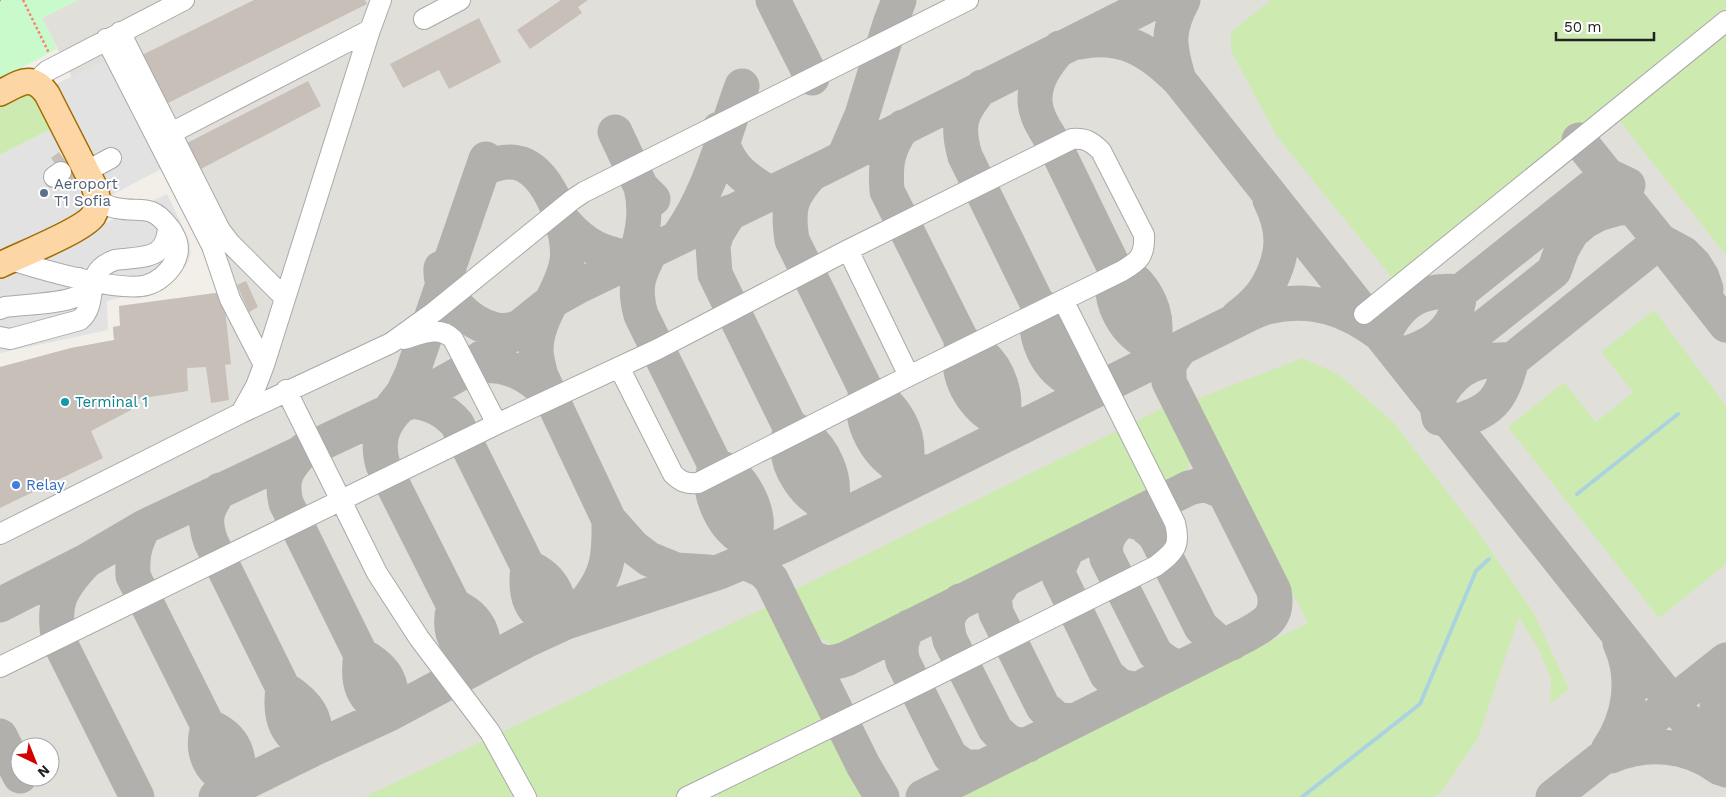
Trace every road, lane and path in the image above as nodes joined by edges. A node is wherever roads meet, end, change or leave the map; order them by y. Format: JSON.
{"nodes":[{"id":1,"x":23,"y":0,"type":"edge"},
{"id":2,"x":184,"y":0,"type":"edge"},
{"id":3,"x":381,"y":0,"type":"edge"},
{"id":4,"x":460,"y":0,"type":"edge"},
{"id":5,"x":968,"y":0,"type":"edge"},
{"id":6,"x":424,"y":19,"type":"dead end"},
{"id":7,"x":1726,"y":21,"type":"edge"},
{"id":8,"x":370,"y":30,"type":"junction"},
{"id":9,"x":113,"y":36,"type":"junction"},
{"id":10,"x":56,"y":66,"type":"junction"},
{"id":11,"x":35,"y":82,"type":"junction"},
{"id":12,"x":0,"y":93,"type":"edge"},
{"id":13,"x":171,"y":133,"type":"junction"},
{"id":14,"x":112,"y":158,"type":"dead end"},
{"id":15,"x":70,"y":168,"type":"junction"},
{"id":16,"x":98,"y":200,"type":"junction"},
{"id":17,"x":168,"y":226,"type":"junction"},
{"id":18,"x":848,"y":250,"type":"junction"},
{"id":19,"x":5,"y":263,"type":"edge"},
{"id":20,"x":86,"y":280,"type":"junction"},
{"id":21,"x":285,"y":298,"type":"junction"},
{"id":22,"x":1063,"y":300,"type":"junction"},
{"id":23,"x":0,"y":309,"type":"edge"},
{"id":24,"x":1364,"y":314,"type":"dead end"},
{"id":25,"x":0,"y":337,"type":"edge"},
{"id":26,"x":390,"y":343,"type":"junction"},
{"id":27,"x":264,"y":365,"type":"junction"},
{"id":28,"x":619,"y":366,"type":"junction"},
{"id":29,"x":909,"y":376,"type":"junction"},
{"id":30,"x":286,"y":390,"type":"junction"},
{"id":31,"x":241,"y":413,"type":"junction"},
{"id":32,"x":497,"y":424,"type":"junction"},
{"id":33,"x":342,"y":500,"type":"junction"},
{"id":34,"x":0,"y":534,"type":"edge"},
{"id":35,"x":2,"y":661,"type":"edge"},
{"id":36,"x":526,"y":797,"type":"edge"},
{"id":37,"x":687,"y":797,"type":"edge"}],
"edges":[{"from":1,"to":10,"type":"path"},
{"from":2,"to":9,"type":"lane"},
{"from":3,"to":8,"type":"lane"},
{"from":4,"to":6,"type":"lane"},
{"from":5,"to":26,"type":"lane"},
{"from":7,"to":24,"type":"lane"},
{"from":8,"to":13,"type":"lane"},
{"from":8,"to":21,"type":"lane"},
{"from":9,"to":10,"type":"lane"},
{"from":9,"to":13,"type":"lane"},
{"from":9,"to":27,"type":"lane"},
{"from":10,"to":11,"type":"lane"},
{"from":11,"to":12,"type":"main road"},
{"from":11,"to":15,"type":"main road"},
{"from":13,"to":21,"type":"lane"},
{"from":14,"to":15,"type":"lane"},
{"from":15,"to":16,"type":"main road"},
{"from":16,"to":17,"type":"lane"},
{"from":16,"to":19,"type":"main road"},
{"from":17,"to":20,"type":"lane"},
{"from":17,"to":20,"type":"lane"},
{"from":18,"to":22,"type":"lane"},
{"from":18,"to":28,"type":"lane"},
{"from":18,"to":29,"type":"lane"},
{"from":19,"to":20,"type":"lane"},
{"from":20,"to":23,"type":"lane"},
{"from":20,"to":25,"type":"lane"},
{"from":21,"to":27,"type":"lane"},
{"from":22,"to":29,"type":"lane"},
{"from":22,"to":37,"type":"lane"},
{"from":26,"to":30,"type":"lane"},
{"from":26,"to":32,"type":"lane"},
{"from":27,"to":31,"type":"lane"},
{"from":28,"to":29,"type":"lane"},
{"from":28,"to":32,"type":"lane"},
{"from":30,"to":31,"type":"lane"},
{"from":30,"to":33,"type":"lane"},
{"from":31,"to":34,"type":"lane"},
{"from":32,"to":33,"type":"lane"},
{"from":33,"to":35,"type":"lane"},
{"from":33,"to":36,"type":"lane"}]}
